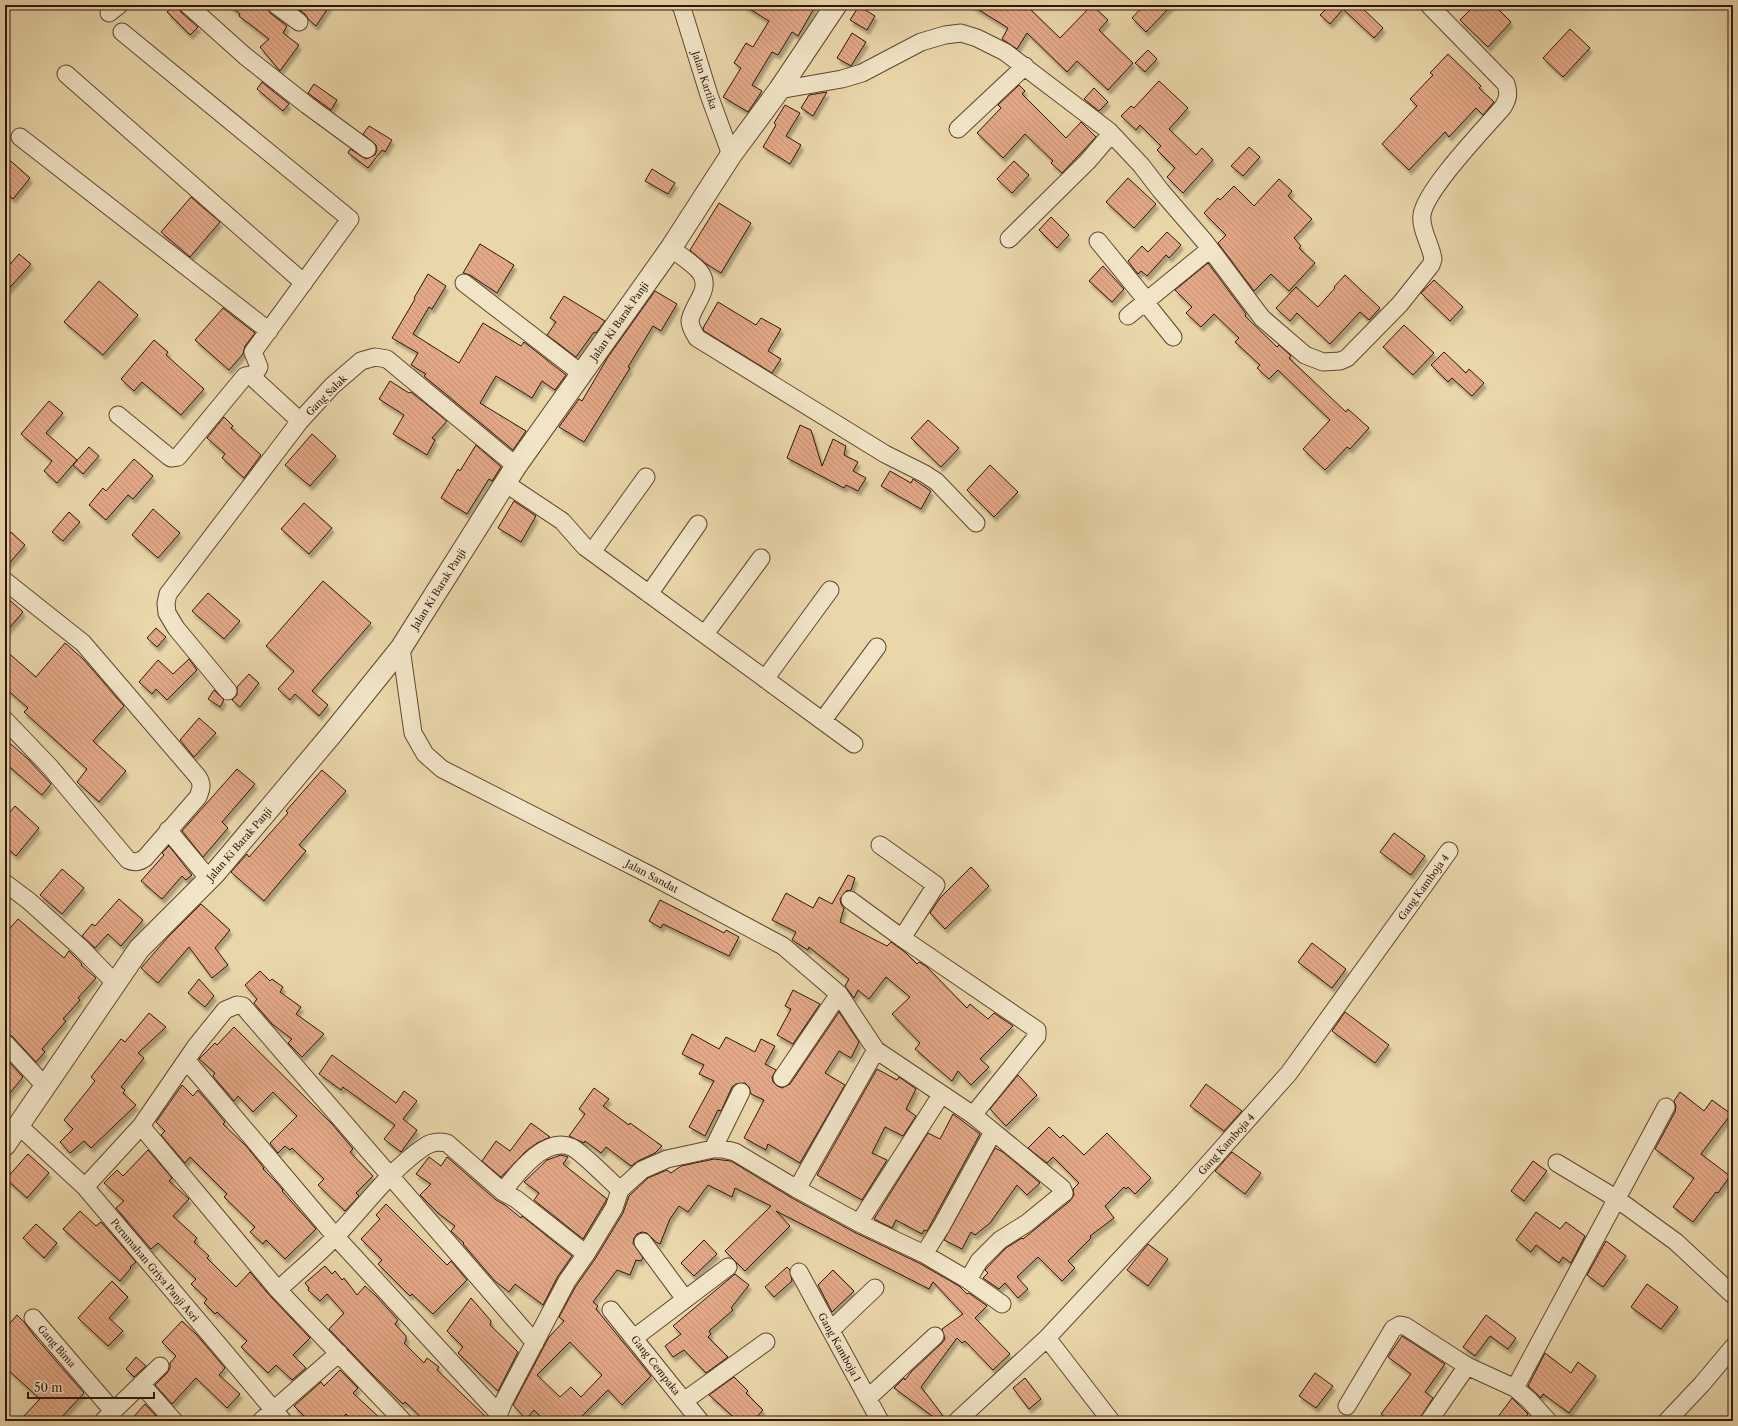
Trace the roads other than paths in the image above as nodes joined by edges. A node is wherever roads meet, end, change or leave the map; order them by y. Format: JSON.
{"nodes":[{"id":1,"x":188,"y":5,"type":"edge"},
{"id":2,"x":276,"y":5,"type":"edge"},
{"id":3,"x":680,"y":5,"type":"edge"},
{"id":4,"x":836,"y":5,"type":"edge"},
{"id":5,"x":1429,"y":5,"type":"edge"},
{"id":6,"x":299,"y":22,"type":"dead end"},
{"id":7,"x":122,"y":32,"type":"dead end"},
{"id":8,"x":1025,"y":66,"type":"junction"},
{"id":9,"x":66,"y":74,"type":"dead end"},
{"id":10,"x":779,"y":90,"type":"junction"},
{"id":11,"x":958,"y":129,"type":"dead end"},
{"id":12,"x":1111,"y":134,"type":"junction"},
{"id":13,"x":20,"y":137,"type":"dead end"},
{"id":14,"x":367,"y":149,"type":"dead end"},
{"id":15,"x":731,"y":155,"type":"junction"},
{"id":16,"x":1009,"y":239,"type":"dead end"},
{"id":17,"x":1098,"y":241,"type":"dead end"},
{"id":18,"x":670,"y":248,"type":"junction"},
{"id":19,"x":1210,"y":249,"type":"junction"},
{"id":20,"x":304,"y":283,"type":"junction"},
{"id":21,"x":464,"y":283,"type":"dead end"},
{"id":22,"x":1146,"y":301,"type":"junction"},
{"id":23,"x":1128,"y":316,"type":"dead end"},
{"id":24,"x":270,"y":331,"type":"junction"},
{"id":25,"x":1173,"y":337,"type":"dead end"},
{"id":26,"x":582,"y":374,"type":"junction"},
{"id":27,"x":253,"y":377,"type":"junction"},
{"id":28,"x":118,"y":415,"type":"dead end"},
{"id":29,"x":300,"y":421,"type":"junction"},
{"id":30,"x":511,"y":475,"type":"junction"},
{"id":31,"x":646,"y":476,"type":"dead end"},
{"id":32,"x":976,"y":523,"type":"dead end"},
{"id":33,"x":698,"y":524,"type":"dead end"},
{"id":34,"x":592,"y":552,"type":"junction"},
{"id":35,"x":762,"y":558,"type":"dead end"},
{"id":36,"x":5,"y":581,"type":"edge"},
{"id":37,"x":830,"y":590,"type":"dead end"},
{"id":38,"x":649,"y":594,"type":"junction"},
{"id":39,"x":704,"y":634,"type":"junction"},
{"id":40,"x":877,"y":647,"type":"dead end"},
{"id":41,"x":401,"y":648,"type":"junction"},
{"id":42,"x":765,"y":679,"type":"junction"},
{"id":43,"x":228,"y":691,"type":"dead end"},
{"id":44,"x":823,"y":720,"type":"junction"},
{"id":45,"x":7,"y":726,"type":"edge"},
{"id":46,"x":854,"y":744,"type":"dead end"},
{"id":47,"x":168,"y":830,"type":"junction"},
{"id":48,"x":880,"y":845,"type":"dead end"},
{"id":49,"x":1449,"y":851,"type":"dead end"},
{"id":50,"x":209,"y":879,"type":"junction"},
{"id":51,"x":5,"y":882,"type":"edge"},
{"id":52,"x":850,"y":900,"type":"dead end"},
{"id":53,"x":902,"y":938,"type":"junction"},
{"id":54,"x":115,"y":983,"type":"junction"},
{"id":55,"x":839,"y":994,"type":"junction"},
{"id":56,"x":5,"y":1043,"type":"edge"},
{"id":57,"x":876,"y":1050,"type":"junction"},
{"id":58,"x":187,"y":1061,"type":"junction"},
{"id":59,"x":782,"y":1078,"type":"dead end"},
{"id":60,"x":46,"y":1087,"type":"junction"},
{"id":61,"x":741,"y":1092,"type":"dead end"},
{"id":62,"x":941,"y":1095,"type":"junction"},
{"id":63,"x":1666,"y":1107,"type":"dead end"},
{"id":64,"x":973,"y":1115,"type":"junction"},
{"id":65,"x":19,"y":1126,"type":"junction"},
{"id":66,"x":141,"y":1126,"type":"junction"},
{"id":67,"x":993,"y":1132,"type":"junction"},
{"id":68,"x":5,"y":1146,"type":"edge"},
{"id":69,"x":713,"y":1149,"type":"junction"},
{"id":70,"x":1557,"y":1164,"type":"dead end"},
{"id":71,"x":389,"y":1176,"type":"junction"},
{"id":72,"x":84,"y":1187,"type":"junction"},
{"id":73,"x":797,"y":1189,"type":"junction"},
{"id":74,"x":620,"y":1190,"type":"junction"},
{"id":75,"x":503,"y":1192,"type":"junction"},
{"id":76,"x":1617,"y":1199,"type":"junction"},
{"id":77,"x":860,"y":1223,"type":"junction"},
{"id":78,"x":336,"y":1236,"type":"junction"},
{"id":79,"x":644,"y":1242,"type":"dead end"},
{"id":80,"x":586,"y":1254,"type":"junction"},
{"id":81,"x":924,"y":1254,"type":"junction"},
{"id":82,"x":728,"y":1268,"type":"dead end"},
{"id":83,"x":799,"y":1272,"type":"dead end"},
{"id":84,"x":968,"y":1280,"type":"junction"},
{"id":85,"x":875,"y":1288,"type":"dead end"},
{"id":86,"x":278,"y":1290,"type":"junction"},
{"id":87,"x":1733,"y":1295,"type":"edge"},
{"id":88,"x":685,"y":1299,"type":"junction"},
{"id":89,"x":1002,"y":1304,"type":"dead end"},
{"id":90,"x":611,"y":1310,"type":"dead end"},
{"id":91,"x":33,"y":1318,"type":"dead end"},
{"id":92,"x":830,"y":1330,"type":"junction"},
{"id":93,"x":935,"y":1336,"type":"dead end"},
{"id":94,"x":634,"y":1338,"type":"junction"},
{"id":95,"x":1047,"y":1338,"type":"junction"},
{"id":96,"x":766,"y":1342,"type":"dead end"},
{"id":97,"x":535,"y":1343,"type":"junction"},
{"id":98,"x":1733,"y":1347,"type":"edge"},
{"id":99,"x":338,"y":1353,"type":"junction"},
{"id":100,"x":160,"y":1366,"type":"dead end"},
{"id":101,"x":1467,"y":1366,"type":"junction"},
{"id":102,"x":140,"y":1384,"type":"junction"},
{"id":103,"x":1515,"y":1388,"type":"junction"},
{"id":104,"x":868,"y":1398,"type":"junction"},
{"id":105,"x":684,"y":1401,"type":"junction"},
{"id":106,"x":1348,"y":1406,"type":"dead end"},
{"id":107,"x":278,"y":1415,"type":"edge"},
{"id":108,"x":108,"y":1416,"type":"edge"},
{"id":109,"x":497,"y":1418,"type":"edge"},
{"id":110,"x":174,"y":1421,"type":"edge"},
{"id":111,"x":261,"y":1421,"type":"edge"},
{"id":112,"x":403,"y":1421,"type":"edge"},
{"id":113,"x":700,"y":1421,"type":"edge"},
{"id":114,"x":880,"y":1421,"type":"edge"},
{"id":115,"x":957,"y":1421,"type":"edge"},
{"id":116,"x":1111,"y":1421,"type":"edge"},
{"id":117,"x":1429,"y":1421,"type":"edge"},
{"id":118,"x":1548,"y":1421,"type":"edge"},
{"id":119,"x":1667,"y":1421,"type":"edge"}],
"edges":[{"from":1,"to":14,"type":"street"},
{"from":2,"to":6,"type":"street"},
{"from":3,"to":15,"type":"street","name":"Jalan Kartika"},
{"from":4,"to":10,"type":"street","name":"Jalan Ki Barak Panji"},
{"from":5,"to":19,"type":"street"},
{"from":7,"to":20,"type":"street"},
{"from":8,"to":10,"type":"street"},
{"from":8,"to":11,"type":"street"},
{"from":8,"to":12,"type":"street"},
{"from":9,"to":20,"type":"street"},
{"from":10,"to":15,"type":"street","name":"Jalan Ki Barak Panji"},
{"from":12,"to":16,"type":"street"},
{"from":12,"to":19,"type":"street"},
{"from":13,"to":24,"type":"street"},
{"from":15,"to":18,"type":"street","name":"Jalan Ki Barak Panji"},
{"from":17,"to":22,"type":"street"},
{"from":18,"to":26,"type":"street","name":"Jalan Ki Barak Panji"},
{"from":18,"to":32,"type":"street"},
{"from":19,"to":22,"type":"street"},
{"from":20,"to":24,"type":"street"},
{"from":21,"to":26,"type":"street"},
{"from":22,"to":23,"type":"street"},
{"from":22,"to":25,"type":"street"},
{"from":24,"to":27,"type":"street"},
{"from":26,"to":30,"type":"street","name":"Jalan Ki Barak Panji"},
{"from":27,"to":28,"type":"street"},
{"from":27,"to":29,"type":"street","name":"Gang Salak"},
{"from":29,"to":30,"type":"street","name":"Gang Salak"},
{"from":29,"to":43,"type":"street"},
{"from":30,"to":34,"type":"street","name":"Gang Salak"},
{"from":30,"to":41,"type":"street","name":"Jalan Ki Barak Panji"},
{"from":31,"to":34,"type":"street"},
{"from":33,"to":38,"type":"street"},
{"from":34,"to":38,"type":"street","name":"Gang Salak"},
{"from":35,"to":39,"type":"street"},
{"from":36,"to":47,"type":"street"},
{"from":37,"to":42,"type":"street"},
{"from":38,"to":39,"type":"street","name":"Gang Salak"},
{"from":39,"to":42,"type":"street","name":"Gang Salak"},
{"from":40,"to":44,"type":"street"},
{"from":41,"to":50,"type":"street","name":"Jalan Ki Barak Panji"},
{"from":41,"to":55,"type":"street","name":"Jalan Sandat"},
{"from":42,"to":44,"type":"street","name":"Gang Salak"},
{"from":44,"to":46,"type":"street","name":"Gang Salak"},
{"from":45,"to":47,"type":"street"},
{"from":47,"to":50,"type":"street"},
{"from":48,"to":53,"type":"street"},
{"from":49,"to":95,"type":"street","name":"Gang Kamboja 4"},
{"from":50,"to":54,"type":"street","name":"Jalan Ki Barak Panji"},
{"from":51,"to":54,"type":"street"},
{"from":52,"to":53,"type":"street"},
{"from":53,"to":64,"type":"street"},
{"from":54,"to":60,"type":"street","name":"Jalan Ki Barak Panji"},
{"from":55,"to":57,"type":"street","name":"Jalan Sandat"},
{"from":55,"to":59,"type":"street"},
{"from":56,"to":60,"type":"street"},
{"from":57,"to":62,"type":"street","name":"Jalan Sandat"},
{"from":57,"to":73,"type":"street"},
{"from":58,"to":66,"type":"street"},
{"from":58,"to":71,"type":"street"},
{"from":58,"to":78,"type":"street"},
{"from":60,"to":65,"type":"street","name":"Jalan Ki Barak Panji"},
{"from":61,"to":69,"type":"street"},
{"from":62,"to":64,"type":"street","name":"Jalan Sandat"},
{"from":62,"to":77,"type":"street"},
{"from":63,"to":76,"type":"street"},
{"from":64,"to":67,"type":"street","name":"Jalan Sandat"},
{"from":65,"to":68,"type":"street","name":"Jalan Ki Barak Panji"},
{"from":65,"to":72,"type":"street","name":"Perumahan Griya Panji Asri"},
{"from":66,"to":72,"type":"street"},
{"from":66,"to":86,"type":"street"},
{"from":67,"to":81,"type":"street"},
{"from":67,"to":84,"type":"street","name":"Jalan Sandat"},
{"from":69,"to":73,"type":"street"},
{"from":69,"to":74,"type":"street"},
{"from":70,"to":76,"type":"street"},
{"from":71,"to":75,"type":"street"},
{"from":71,"to":78,"type":"street"},
{"from":71,"to":97,"type":"street"},
{"from":72,"to":107,"type":"street","name":"Perumahan Griya Panji Asri"},
{"from":73,"to":77,"type":"street"},
{"from":74,"to":75,"type":"street"},
{"from":74,"to":80,"type":"street"},
{"from":75,"to":80,"type":"street"},
{"from":76,"to":87,"type":"street"},
{"from":76,"to":103,"type":"street"},
{"from":77,"to":81,"type":"street"},
{"from":78,"to":86,"type":"street"},
{"from":78,"to":109,"type":"street"},
{"from":79,"to":88,"type":"street"},
{"from":80,"to":97,"type":"street"},
{"from":81,"to":84,"type":"street"},
{"from":82,"to":88,"type":"street"},
{"from":83,"to":92,"type":"street","name":"Gang Kamboja 1"},
{"from":84,"to":89,"type":"street"},
{"from":85,"to":92,"type":"street"},
{"from":86,"to":99,"type":"street"},
{"from":88,"to":94,"type":"street"},
{"from":90,"to":94,"type":"street","name":"Gang Cempaka"},
{"from":91,"to":108,"type":"street","name":"Gang Bima"},
{"from":92,"to":104,"type":"street","name":"Gang Kamboja 1"},
{"from":93,"to":104,"type":"street"},
{"from":94,"to":105,"type":"street","name":"Gang Cempaka"},
{"from":95,"to":115,"type":"street","name":"Gang Kamboja 4"},
{"from":95,"to":116,"type":"street"},
{"from":96,"to":105,"type":"street"},
{"from":97,"to":109,"type":"street"},
{"from":98,"to":119,"type":"street"},
{"from":99,"to":107,"type":"street"},
{"from":99,"to":112,"type":"street"},
{"from":100,"to":102,"type":"street","name":"Gang Bima"},
{"from":101,"to":103,"type":"street"},
{"from":101,"to":106,"type":"street"},
{"from":101,"to":117,"type":"street"},
{"from":102,"to":108,"type":"street","name":"Gang Bima"},
{"from":102,"to":110,"type":"street"},
{"from":103,"to":118,"type":"street"},
{"from":104,"to":114,"type":"street","name":"Gang Kamboja 1"},
{"from":105,"to":113,"type":"street","name":"Gang Cempaka"},
{"from":107,"to":111,"type":"street"}]}
